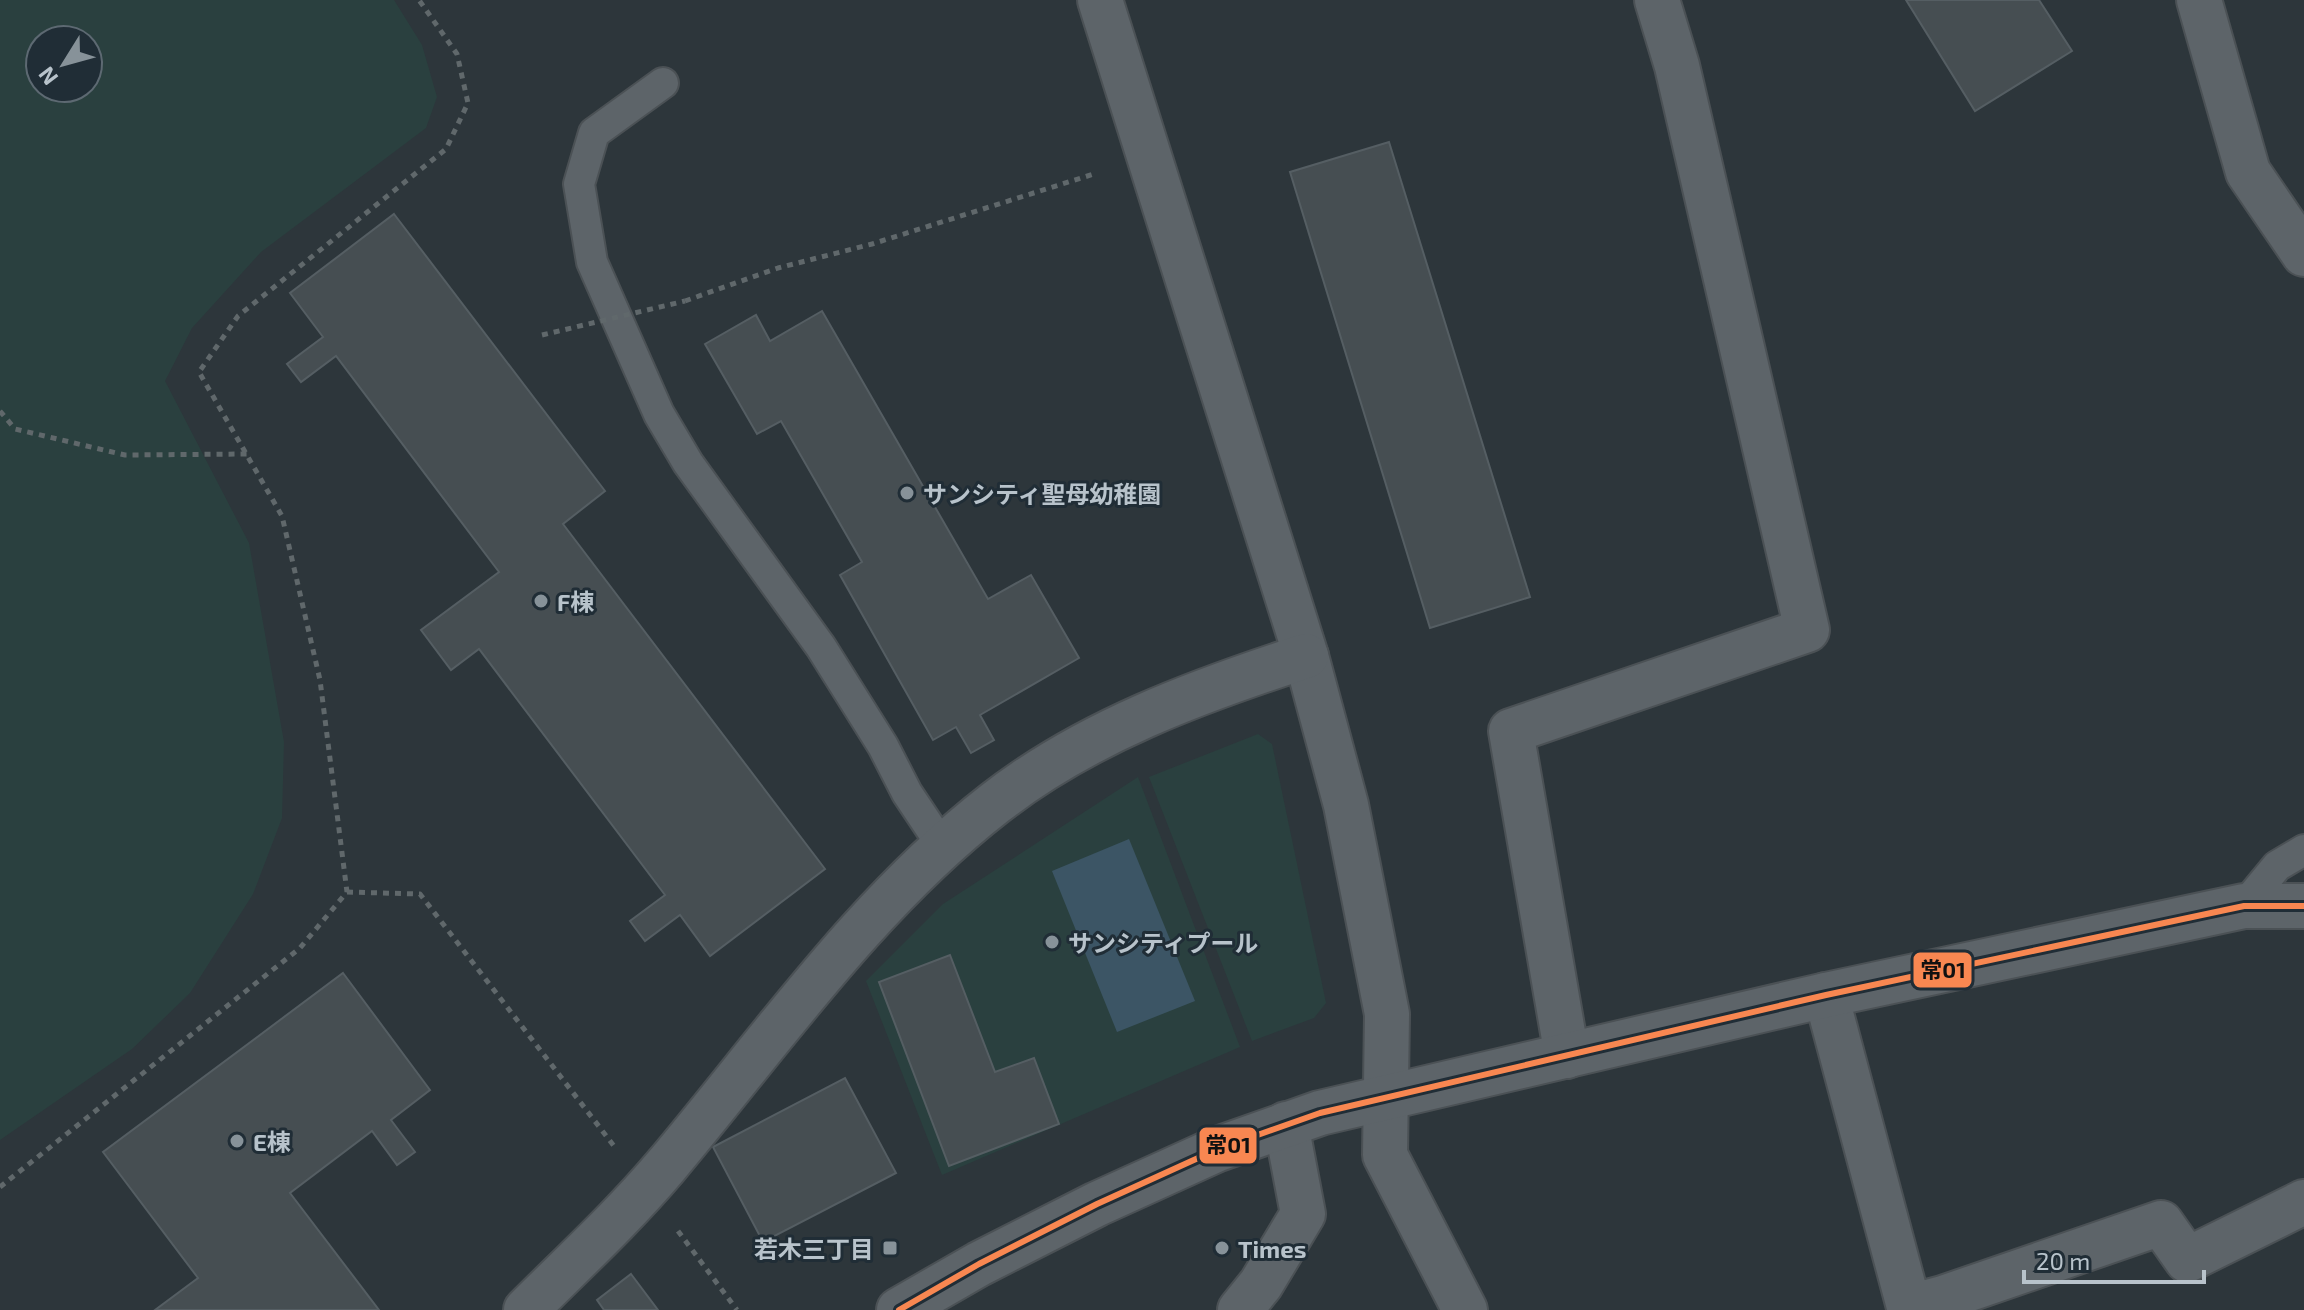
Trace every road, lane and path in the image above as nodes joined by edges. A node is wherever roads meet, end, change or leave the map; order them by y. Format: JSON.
{"nodes":[{"id":1,"x":419,"y":0,"type":"edge"},
{"id":2,"x":1100,"y":0,"type":"edge"},
{"id":3,"x":1657,"y":0,"type":"edge"},
{"id":4,"x":2199,"y":0,"type":"edge"},
{"id":5,"x":663,"y":83,"type":"dead end"},
{"id":6,"x":1110,"y":168,"type":"dead end"},
{"id":7,"x":2304,"y":254,"type":"edge"},
{"id":8,"x":542,"y":335,"type":"dead end"},
{"id":9,"x":0,"y":411,"type":"edge"},
{"id":10,"x":249,"y":454,"type":"junction"},
{"id":11,"x":1306,"y":656,"type":"junction"},
{"id":12,"x":943,"y":847,"type":"junction"},
{"id":13,"x":2304,"y":850,"type":"edge"},
{"id":14,"x":347,"y":892,"type":"junction"},
{"id":15,"x":2244,"y":906,"type":"junction"},
{"id":16,"x":2304,"y":906,"type":"edge"},
{"id":17,"x":1826,"y":995,"type":"junction"},
{"id":18,"x":1567,"y":1056,"type":"junction"},
{"id":19,"x":1385,"y":1097,"type":"junction"},
{"id":20,"x":1286,"y":1124,"type":"junction"},
{"id":21,"x":622,"y":1156,"type":"dead end"},
{"id":22,"x":0,"y":1187,"type":"edge"},
{"id":23,"x":2304,"y":1202,"type":"edge"},
{"id":24,"x":672,"y":1223,"type":"dead end"},
{"id":25,"x":526,"y":1310,"type":"edge"},
{"id":26,"x":737,"y":1310,"type":"edge"},
{"id":27,"x":899,"y":1310,"type":"edge"},
{"id":28,"x":1240,"y":1310,"type":"edge"},
{"id":29,"x":1465,"y":1310,"type":"edge"}],
"edges":[{"from":1,"to":10,"type":"path"},
{"from":2,"to":11,"type":"street"},
{"from":3,"to":18,"type":"street"},
{"from":4,"to":7,"type":"street"},
{"from":5,"to":12,"type":"lane"},
{"from":6,"to":8,"type":"path","bridge":true},
{"from":9,"to":10,"type":"path"},
{"from":10,"to":14,"type":"path"},
{"from":11,"to":12,"type":"street"},
{"from":11,"to":19,"type":"street"},
{"from":12,"to":25,"type":"street"},
{"from":13,"to":15,"type":"lane"},
{"from":14,"to":21,"type":"path"},
{"from":14,"to":22,"type":"path"},
{"from":15,"to":16,"type":"street"},
{"from":15,"to":17,"type":"street"},
{"from":17,"to":18,"type":"street"},
{"from":17,"to":23,"type":"street"},
{"from":18,"to":19,"type":"street"},
{"from":19,"to":20,"type":"street"},
{"from":19,"to":29,"type":"street"},
{"from":20,"to":27,"type":"street"},
{"from":20,"to":28,"type":"street"},
{"from":24,"to":26,"type":"path"}]}
